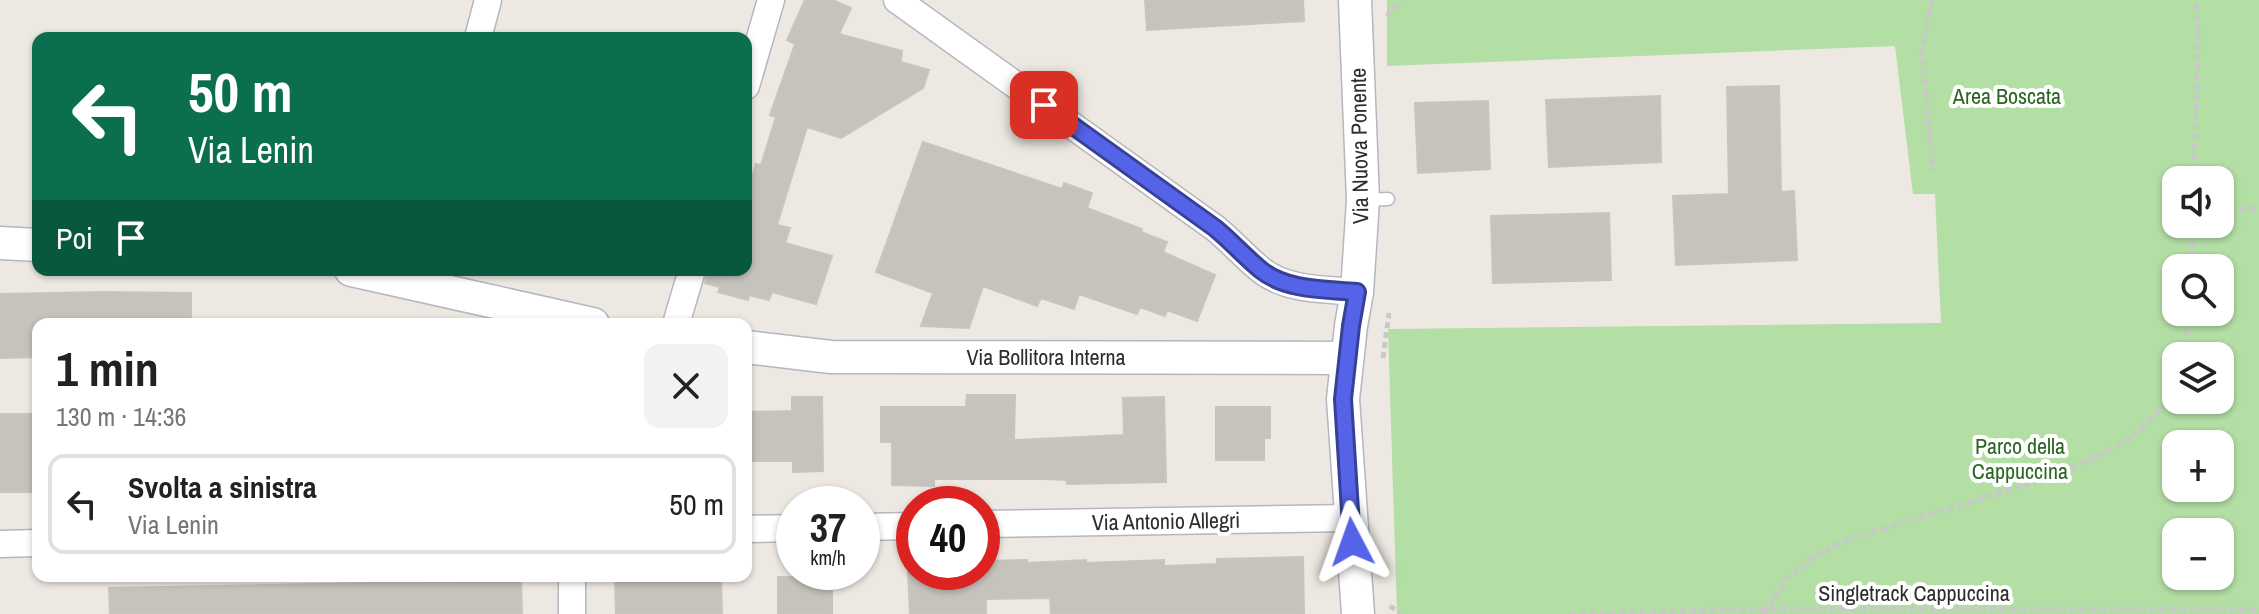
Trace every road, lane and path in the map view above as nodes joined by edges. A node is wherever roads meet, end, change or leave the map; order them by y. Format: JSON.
{"nodes":[{"id":1,"x":488,"y":0,"type":"edge"},
{"id":2,"x":771,"y":0,"type":"edge"},
{"id":3,"x":897,"y":0,"type":"edge"},
{"id":4,"x":1355,"y":0,"type":"edge"},
{"id":5,"x":1932,"y":0,"type":"edge"},
{"id":6,"x":2196,"y":0,"type":"edge"},
{"id":7,"x":480,"y":32,"type":"edge"},
{"id":8,"x":752,"y":65,"type":"edge"},
{"id":9,"x":2194,"y":166,"type":"edge"},
{"id":10,"x":1933,"y":172,"type":"dead end"},
{"id":11,"x":2259,"y":208,"type":"edge"},
{"id":12,"x":2234,"y":210,"type":"edge"},
{"id":13,"x":0,"y":243,"type":"edge"},
{"id":14,"x":32,"y":245,"type":"edge"},
{"id":15,"x":411,"y":276,"type":"edge"},
{"id":16,"x":690,"y":276,"type":"edge"},
{"id":17,"x":1357,"y":292,"type":"junction"},
{"id":18,"x":559,"y":318,"type":"edge"},
{"id":19,"x":678,"y":318,"type":"edge"},
{"id":20,"x":752,"y":348,"type":"edge"},
{"id":21,"x":1347,"y":358,"type":"junction"},
{"id":22,"x":2162,"y":409,"type":"edge"},
{"id":23,"x":1350,"y":518,"type":"junction"},
{"id":24,"x":1000,"y":524,"type":"edge"},
{"id":25,"x":776,"y":528,"type":"edge"},
{"id":26,"x":752,"y":529,"type":"edge"},
{"id":27,"x":32,"y":543,"type":"edge"},
{"id":28,"x":0,"y":544,"type":"edge"},
{"id":29,"x":572,"y":582,"type":"edge"},
{"id":30,"x":1390,"y":606,"type":"dead end"},
{"id":31,"x":2259,"y":611,"type":"edge"},
{"id":32,"x":1765,"y":612,"type":"edge"},
{"id":33,"x":1636,"y":613,"type":"edge"},
{"id":34,"x":572,"y":614,"type":"edge"},
{"id":35,"x":1358,"y":614,"type":"edge"},
{"id":36,"x":1401,"y":614,"type":"edge"},
{"id":37,"x":1570,"y":614,"type":"edge"}],
"edges":[{"from":1,"to":7,"type":"street"},
{"from":2,"to":8,"type":"street"},
{"from":3,"to":17,"type":"street"},
{"from":4,"to":17,"type":"street","name":"Via Nuova Ponente"},
{"from":5,"to":10,"type":"path"},
{"from":6,"to":9,"type":"path"},
{"from":11,"to":12,"type":"path"},
{"from":13,"to":14,"type":"street"},
{"from":15,"to":18,"type":"street"},
{"from":16,"to":19,"type":"street"},
{"from":17,"to":21,"type":"street","name":"Via Nuova Ponente"},
{"from":20,"to":21,"type":"street","name":"Via Bollitora Interna"},
{"from":21,"to":23,"type":"street","name":"Via Nuova Ponente"},
{"from":22,"to":32,"type":"path"},
{"from":23,"to":24,"type":"street","name":"Via Antonio Allegri"},
{"from":23,"to":35,"type":"street","name":"Via Nuova Ponente"},
{"from":25,"to":26,"type":"street"},
{"from":27,"to":28,"type":"street"},
{"from":29,"to":34,"type":"street"},
{"from":30,"to":36,"type":"path"},
{"from":31,"to":32,"type":"path","name":"Singletrack Cappuccina"},
{"from":32,"to":33,"type":"path","name":"Singletrack Cappuccina"},
{"from":33,"to":37,"type":"path","name":"Singletrack Cappuccina"}]}
